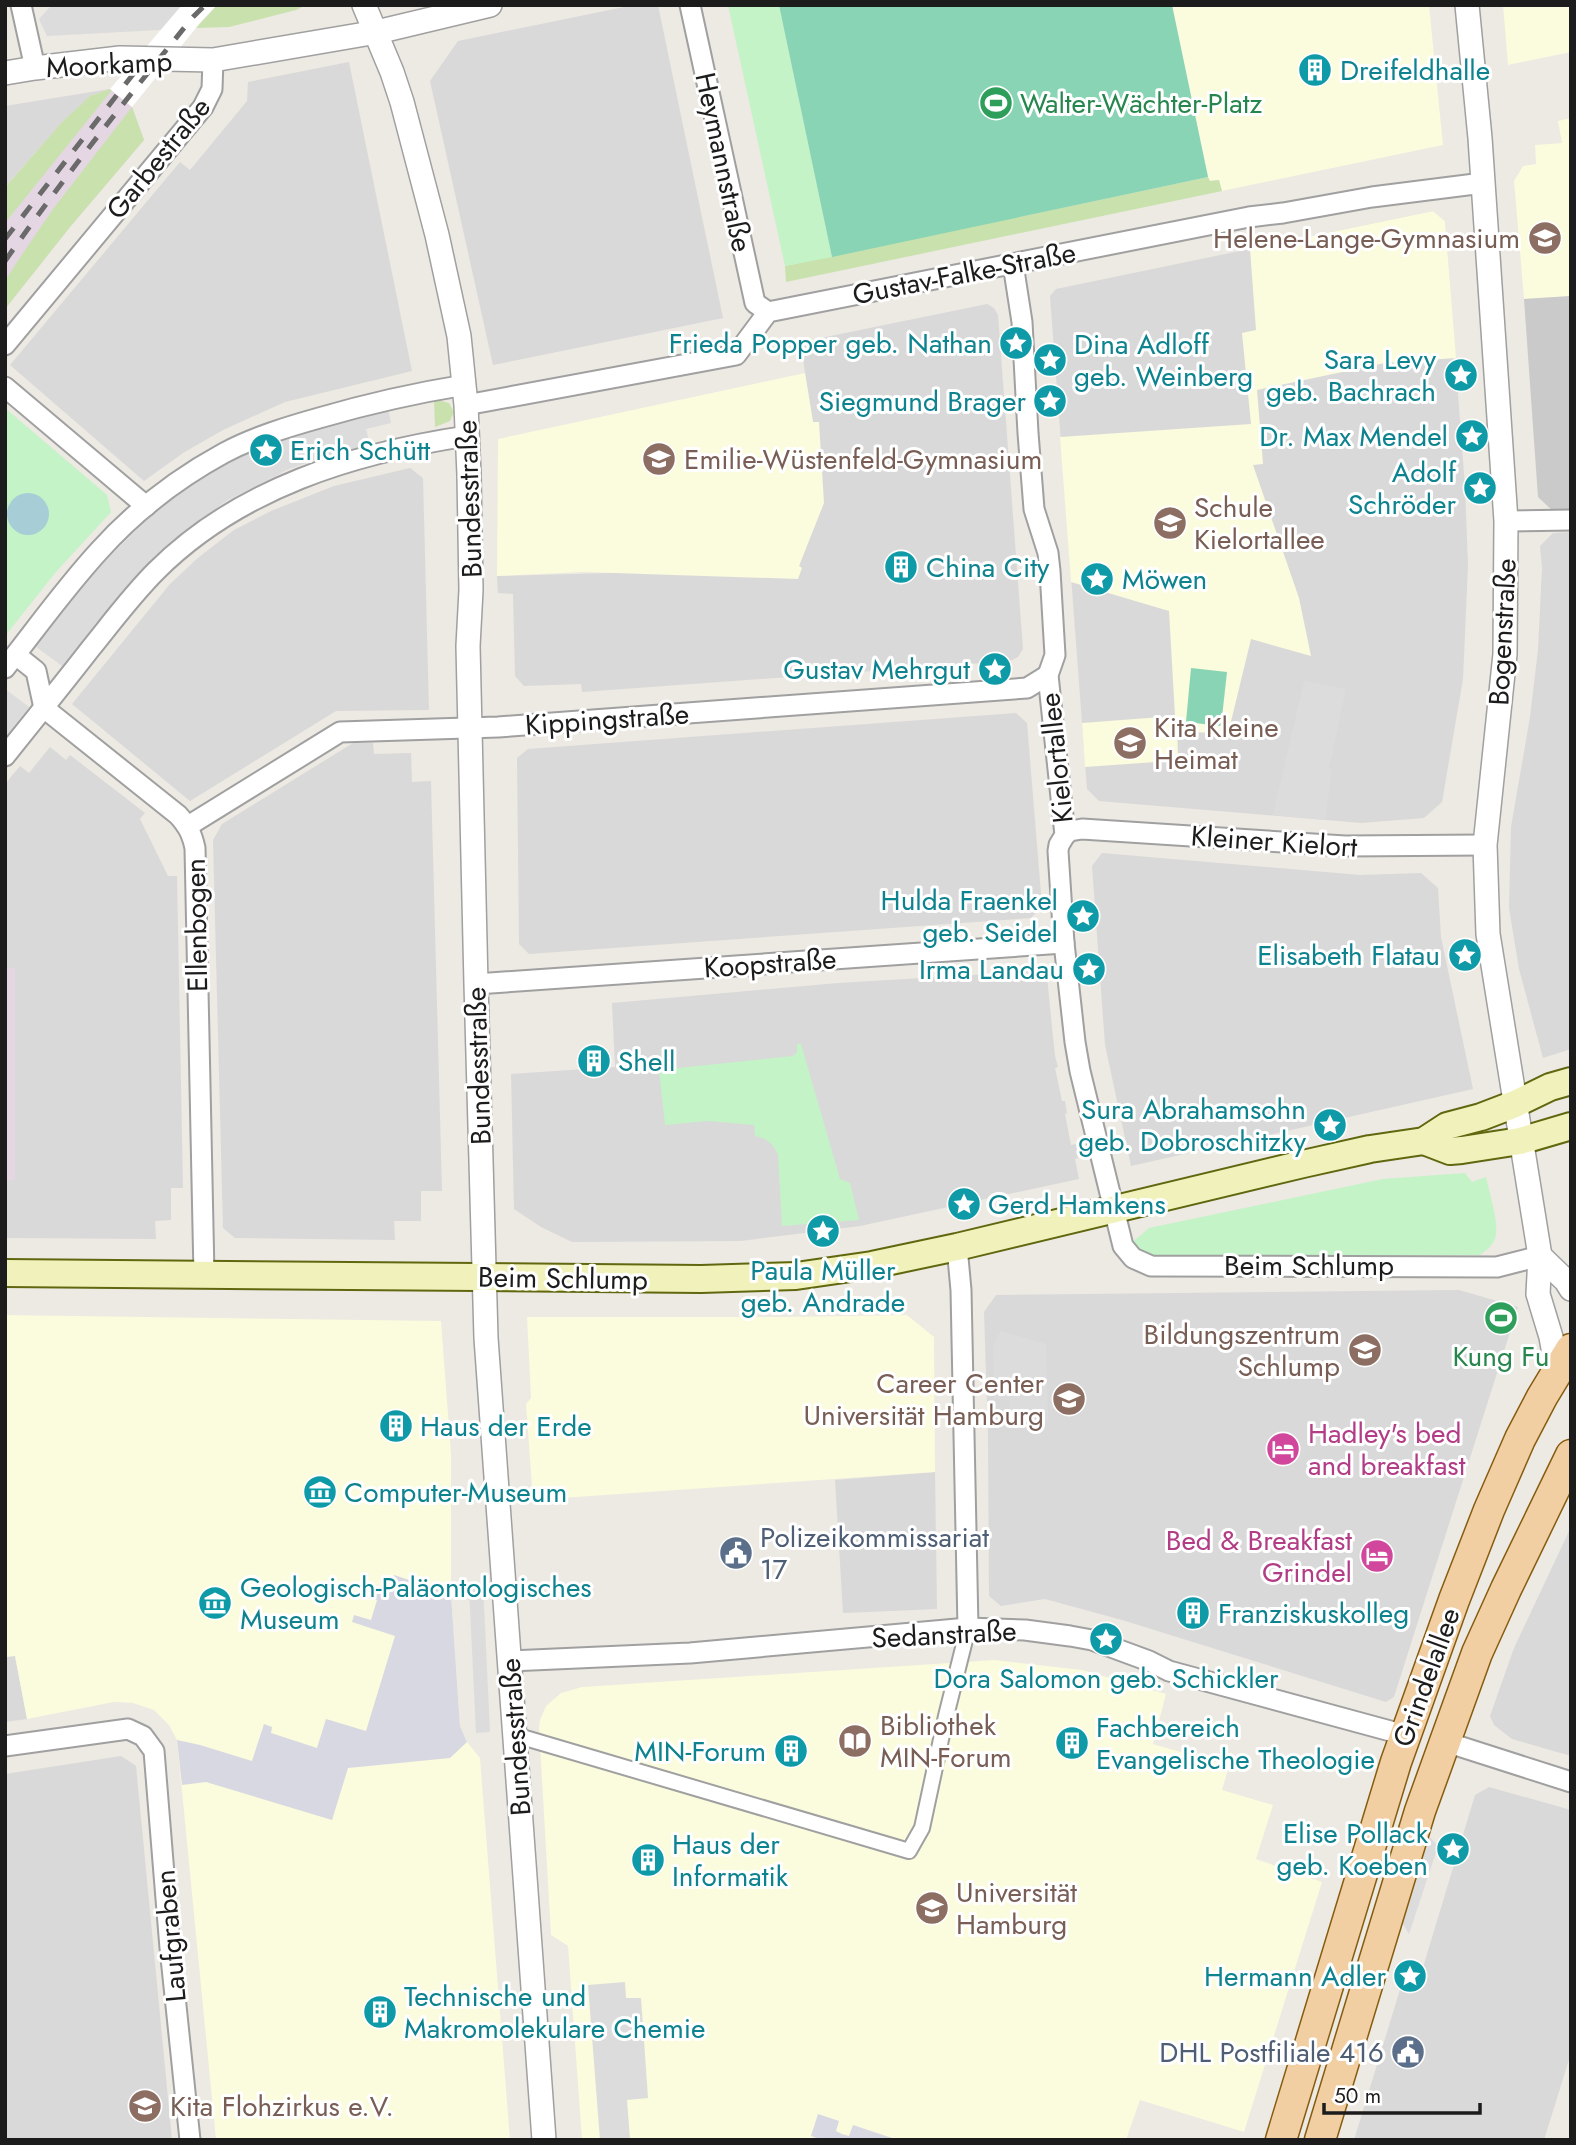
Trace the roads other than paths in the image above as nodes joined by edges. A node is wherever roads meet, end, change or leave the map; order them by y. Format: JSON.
{"nodes":[{"id":1,"x":20,"y":5,"type":"edge"},
{"id":2,"x":364,"y":5,"type":"edge"},
{"id":3,"x":490,"y":5,"type":"edge"},
{"id":4,"x":691,"y":5,"type":"edge"},
{"id":5,"x":1467,"y":5,"type":"edge"},
{"id":6,"x":377,"y":32,"type":"junction"},
{"id":7,"x":213,"y":60,"type":"junction"},
{"id":8,"x":35,"y":68,"type":"junction"},
{"id":9,"x":5,"y":73,"type":"edge"},
{"id":10,"x":1483,"y":183,"type":"junction"},
{"id":11,"x":1013,"y":264,"type":"junction"},
{"id":12,"x":768,"y":312,"type":"junction"},
{"id":13,"x":5,"y":345,"type":"edge"},
{"id":14,"x":5,"y":387,"type":"edge"},
{"id":15,"x":466,"y":395,"type":"junction"},
{"id":16,"x":467,"y":436,"type":"junction"},
{"id":17,"x":146,"y":506,"type":"junction"},
{"id":18,"x":1571,"y":520,"type":"edge"},
{"id":19,"x":1506,"y":521,"type":"junction"},
{"id":20,"x":10,"y":661,"type":"edge"},
{"id":21,"x":1048,"y":675,"type":"junction"},
{"id":22,"x":44,"y":708,"type":"junction"},
{"id":23,"x":470,"y":728,"type":"junction"},
{"id":24,"x":5,"y":756,"type":"edge"},
{"id":25,"x":188,"y":826,"type":"junction"},
{"id":26,"x":1065,"y":835,"type":"junction"},
{"id":27,"x":1485,"y":845,"type":"junction"},
{"id":28,"x":1064,"y":943,"type":"junction"},
{"id":29,"x":475,"y":984,"type":"junction"},
{"id":30,"x":1571,"y":1081,"type":"edge"},
{"id":31,"x":1515,"y":1104,"type":"junction"},
{"id":32,"x":1571,"y":1126,"type":"edge"},
{"id":33,"x":1424,"y":1141,"type":"junction"},
{"id":34,"x":1520,"y":1141,"type":"junction"},
{"id":35,"x":1112,"y":1209,"type":"junction"},
{"id":36,"x":957,"y":1247,"type":"junction"},
{"id":37,"x":1540,"y":1256,"type":"junction"},
{"id":38,"x":5,"y":1273,"type":"edge"},
{"id":39,"x":204,"y":1275,"type":"junction"},
{"id":40,"x":484,"y":1277,"type":"junction"},
{"id":41,"x":1571,"y":1289,"type":"edge"},
{"id":42,"x":1564,"y":1360,"type":"edge"},
{"id":43,"x":1571,"y":1455,"type":"edge"},
{"id":44,"x":968,"y":1628,"type":"junction"},
{"id":45,"x":510,"y":1661,"type":"junction"},
{"id":46,"x":515,"y":1735,"type":"junction"},
{"id":47,"x":1405,"y":1735,"type":"junction"},
{"id":48,"x":1446,"y":1742,"type":"junction"},
{"id":49,"x":5,"y":1746,"type":"edge"},
{"id":50,"x":1571,"y":1782,"type":"edge"},
{"id":51,"x":190,"y":2140,"type":"edge"},
{"id":52,"x":544,"y":2140,"type":"edge"},
{"id":53,"x":1281,"y":2140,"type":"edge"},
{"id":54,"x":1320,"y":2140,"type":"edge"}],
"edges":[{"from":1,"to":8,"type":"street"},
{"from":2,"to":6,"type":"street","name":"Bundesstraße"},
{"from":3,"to":6,"type":"street","name":"Garbestraße"},
{"from":4,"to":12,"type":"street","name":"Heymannstraße"},
{"from":5,"to":10,"type":"street","name":"Bogenstraße"},
{"from":6,"to":7,"type":"street","name":"Garbestraße"},
{"from":6,"to":15,"type":"street","name":"Bundesstraße"},
{"from":7,"to":8,"type":"street","name":"Moorkamp"},
{"from":7,"to":13,"type":"street","name":"Garbestraße"},
{"from":8,"to":9,"type":"street","name":"Moorkamp"},
{"from":10,"to":11,"type":"street","name":"Gustav-Falke-Straße"},
{"from":10,"to":19,"type":"street","name":"Bogenstraße"},
{"from":11,"to":12,"type":"street","name":"Gustav-Falke-Straße"},
{"from":11,"to":21,"type":"street","name":"Kielortallee"},
{"from":12,"to":15,"type":"street"},
{"from":14,"to":17,"type":"street"},
{"from":15,"to":16,"type":"street","name":"Bundesstraße"},
{"from":15,"to":17,"type":"street"},
{"from":16,"to":22,"type":"street"},
{"from":16,"to":23,"type":"street","name":"Bundesstraße"},
{"from":17,"to":20,"type":"street"},
{"from":18,"to":19,"type":"street"},
{"from":19,"to":27,"type":"street","name":"Bogenstraße"},
{"from":20,"to":22,"type":"street"},
{"from":21,"to":23,"type":"street","name":"Kippingstraße"},
{"from":21,"to":26,"type":"street","name":"Kielortallee"},
{"from":22,"to":24,"type":"street"},
{"from":22,"to":25,"type":"street","name":"Ellenbogen"},
{"from":23,"to":25,"type":"street","name":"Kippingstraße"},
{"from":23,"to":29,"type":"street","name":"Bundesstraße"},
{"from":25,"to":39,"type":"street","name":"Ellenbogen"},
{"from":26,"to":27,"type":"street","name":"Kleiner Kielort"},
{"from":26,"to":28,"type":"street","name":"Kielortallee"},
{"from":27,"to":31,"type":"street","name":"Bogenstraße"},
{"from":28,"to":29,"type":"street","name":"Koopstraße"},
{"from":28,"to":35,"type":"street","name":"Kielortallee"},
{"from":29,"to":40,"type":"street","name":"Bundesstraße"},
{"from":30,"to":31,"type":"main road","name":"Beim Schlump"},
{"from":31,"to":33,"type":"main road","name":"Beim Schlump"},
{"from":31,"to":34,"type":"street","name":"Bogenstraße"},
{"from":32,"to":34,"type":"main road","name":"Beim Schlump"},
{"from":33,"to":34,"type":"main road","name":"Beim Schlump"},
{"from":33,"to":35,"type":"main road","name":"Beim Schlump"},
{"from":34,"to":37,"type":"street","name":"Bogenstraße"},
{"from":35,"to":36,"type":"main road","name":"Beim Schlump"},
{"from":35,"to":37,"type":"street","name":"Beim Schlump"},
{"from":36,"to":40,"type":"main road","name":"Beim Schlump"},
{"from":36,"to":44,"type":"street"},
{"from":37,"to":41,"type":"street"},
{"from":37,"to":42,"type":"street","name":"Bogenstraße"},
{"from":38,"to":39,"type":"main road","name":"Beim Schlump"},
{"from":39,"to":40,"type":"main road","name":"Beim Schlump"},
{"from":40,"to":45,"type":"street","name":"Bundesstraße"},
{"from":42,"to":47,"type":"main road","name":"Grindelallee"},
{"from":43,"to":48,"type":"main road","name":"Grindelallee"},
{"from":44,"to":45,"type":"street","name":"Sedanstraße"},
{"from":44,"to":46,"type":"street"},
{"from":44,"to":47,"type":"street","name":"Sedanstraße"},
{"from":45,"to":46,"type":"street","name":"Bundesstraße"},
{"from":46,"to":52,"type":"street","name":"Bundesstraße"},
{"from":47,"to":53,"type":"main road","name":"Grindelallee"},
{"from":48,"to":50,"type":"street"},
{"from":48,"to":54,"type":"main road","name":"Grindelallee"},
{"from":49,"to":51,"type":"street","name":"Laufgraben"}]}
